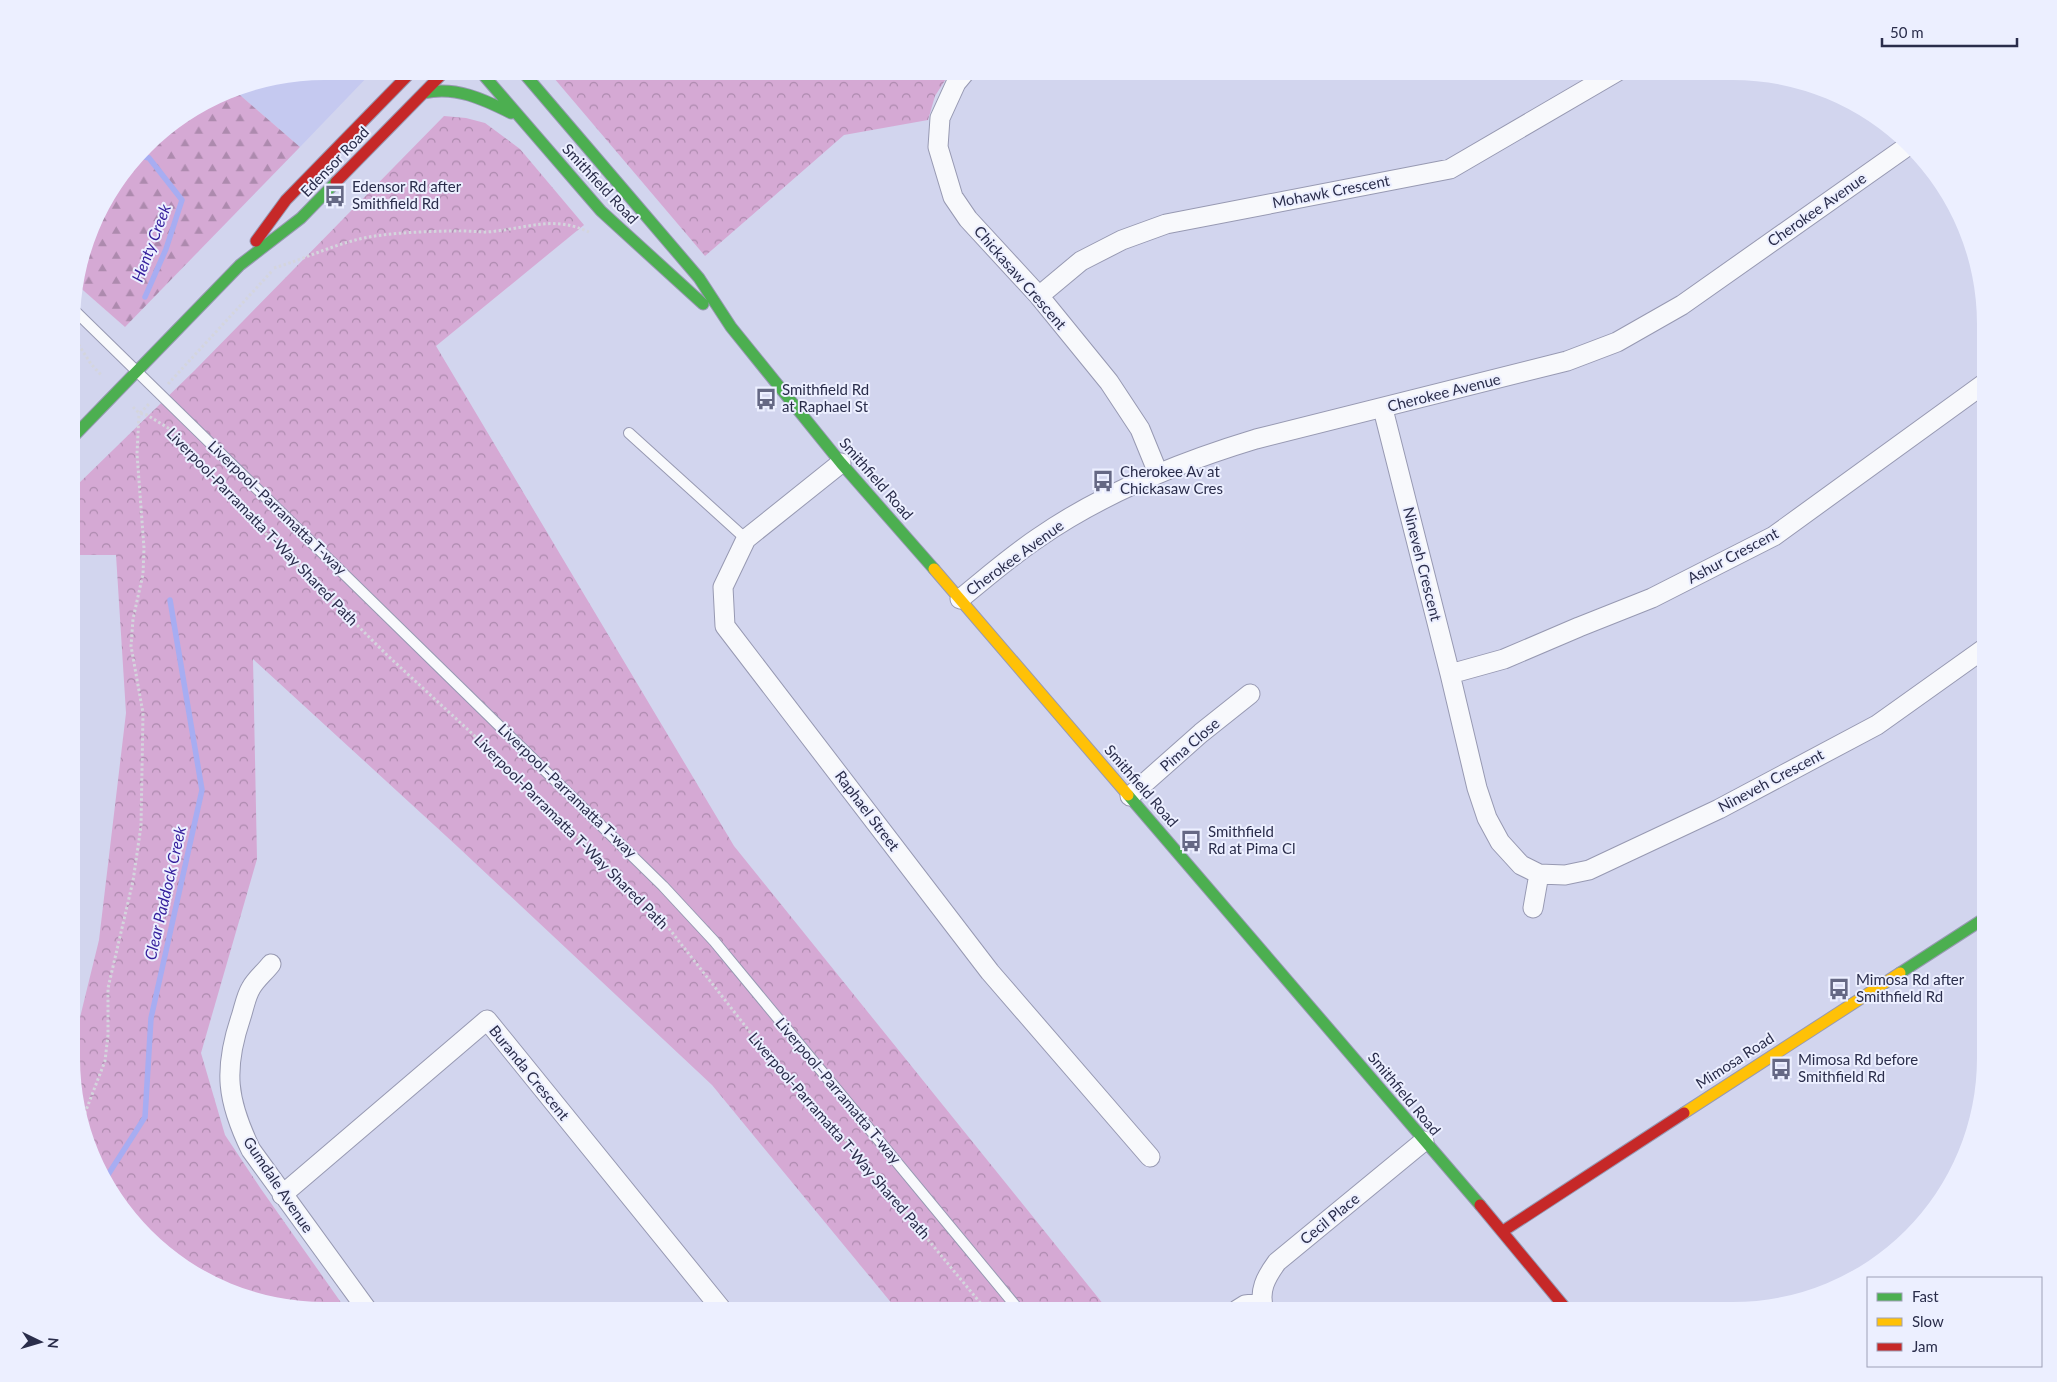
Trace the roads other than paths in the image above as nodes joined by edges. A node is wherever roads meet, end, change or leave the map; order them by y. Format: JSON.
{"nodes":[{"id":1,"x":403,"y":80,"type":"edge"},
{"id":2,"x":436,"y":80,"type":"edge"},
{"id":3,"x":488,"y":80,"type":"edge"},
{"id":4,"x":530,"y":80,"type":"edge"},
{"id":5,"x":958,"y":80,"type":"edge"},
{"id":6,"x":1603,"y":80,"type":"edge"},
{"id":7,"x":424,"y":93,"type":"junction"},
{"id":8,"x":519,"y":117,"type":"junction"},
{"id":9,"x":1903,"y":150,"type":"edge"},
{"id":10,"x":240,"y":265,"type":"junction"},
{"id":11,"x":1039,"y":296,"type":"junction"},
{"id":12,"x":80,"y":316,"type":"edge"},
{"id":13,"x":731,"y":327,"type":"junction"},
{"id":14,"x":138,"y":371,"type":"junction"},
{"id":15,"x":1977,"y":389,"type":"edge"},
{"id":16,"x":1383,"y":409,"type":"junction"},
{"id":17,"x":80,"y":430,"type":"edge"},
{"id":18,"x":629,"y":433,"type":"dead end"},
{"id":19,"x":841,"y":463,"type":"junction"},
{"id":20,"x":1158,"y":473,"type":"junction"},
{"id":21,"x":746,"y":539,"type":"junction"},
{"id":22,"x":960,"y":598,"type":"junction"},
{"id":23,"x":1977,"y":654,"type":"edge"},
{"id":24,"x":1450,"y":674,"type":"junction"},
{"id":25,"x":1250,"y":694,"type":"dead end"},
{"id":26,"x":1130,"y":796,"type":"junction"},
{"id":27,"x":1539,"y":874,"type":"junction"},
{"id":28,"x":1533,"y":908,"type":"dead end"},
{"id":29,"x":1977,"y":923,"type":"edge"},
{"id":30,"x":271,"y":964,"type":"dead end"},
{"id":31,"x":1424,"y":1141,"type":"junction"},
{"id":32,"x":1150,"y":1157,"type":"dead end"},
{"id":33,"x":282,"y":1194,"type":"junction"},
{"id":34,"x":1503,"y":1231,"type":"junction"},
{"id":35,"x":361,"y":1302,"type":"edge"},
{"id":36,"x":716,"y":1302,"type":"edge"},
{"id":37,"x":1012,"y":1302,"type":"edge"},
{"id":38,"x":1263,"y":1302,"type":"edge"},
{"id":39,"x":1561,"y":1302,"type":"edge"}],
"edges":[{"from":1,"to":10,"type":"main road","name":"Edensor Road"},
{"from":2,"to":7,"type":"main road","name":"Edensor Road"},
{"from":3,"to":8,"type":"main road","name":"Smithfield Road"},
{"from":4,"to":13,"type":"main road","name":"Smithfield Road"},
{"from":5,"to":11,"type":"street","name":"Chickasaw Crescent"},
{"from":6,"to":11,"type":"street","name":"Mohawk Crescent"},
{"from":7,"to":8,"type":"main road"},
{"from":7,"to":10,"type":"main road","name":"Edensor Road"},
{"from":8,"to":13,"type":"main road","name":"Smithfield Road"},
{"from":9,"to":16,"type":"street","name":"Cherokee Avenue"},
{"from":10,"to":14,"type":"main road","name":"Edensor Road"},
{"from":11,"to":20,"type":"street","name":"Chickasaw Crescent"},
{"from":12,"to":14,"type":"lane","name":"Liverpool–Parramatta T-way"},
{"from":13,"to":19,"type":"main road","name":"Smithfield Road"},
{"from":14,"to":17,"type":"main road","name":"Edensor Road"},
{"from":14,"to":37,"type":"lane","name":"Liverpool–Parramatta T-way"},
{"from":15,"to":24,"type":"street","name":"Ashur Crescent"},
{"from":16,"to":20,"type":"street","name":"Cherokee Avenue"},
{"from":16,"to":24,"type":"street","name":"Nineveh Crescent"},
{"from":18,"to":21,"type":"lane"},
{"from":19,"to":21,"type":"street","name":"Raphael Street"},
{"from":19,"to":22,"type":"main road","name":"Smithfield Road"},
{"from":20,"to":22,"type":"street","name":"Cherokee Avenue"},
{"from":21,"to":32,"type":"street","name":"Raphael Street"},
{"from":22,"to":26,"type":"main road","name":"Smithfield Road"},
{"from":23,"to":27,"type":"street","name":"Nineveh Crescent"},
{"from":24,"to":27,"type":"street","name":"Nineveh Crescent"},
{"from":25,"to":26,"type":"street","name":"Pima Close"},
{"from":26,"to":31,"type":"main road","name":"Smithfield Road"},
{"from":27,"to":28,"type":"street"},
{"from":29,"to":34,"type":"main road","name":"Mimosa Road"},
{"from":30,"to":33,"type":"street","name":"Gumdale Avenue"},
{"from":31,"to":34,"type":"main road","name":"Smithfield Road"},
{"from":31,"to":38,"type":"street","name":"Cecil Place"},
{"from":33,"to":35,"type":"street","name":"Gumdale Avenue"},
{"from":33,"to":36,"type":"street","name":"Buranda Crescent"},
{"from":34,"to":39,"type":"main road","name":"Smithfield Road"}]}
